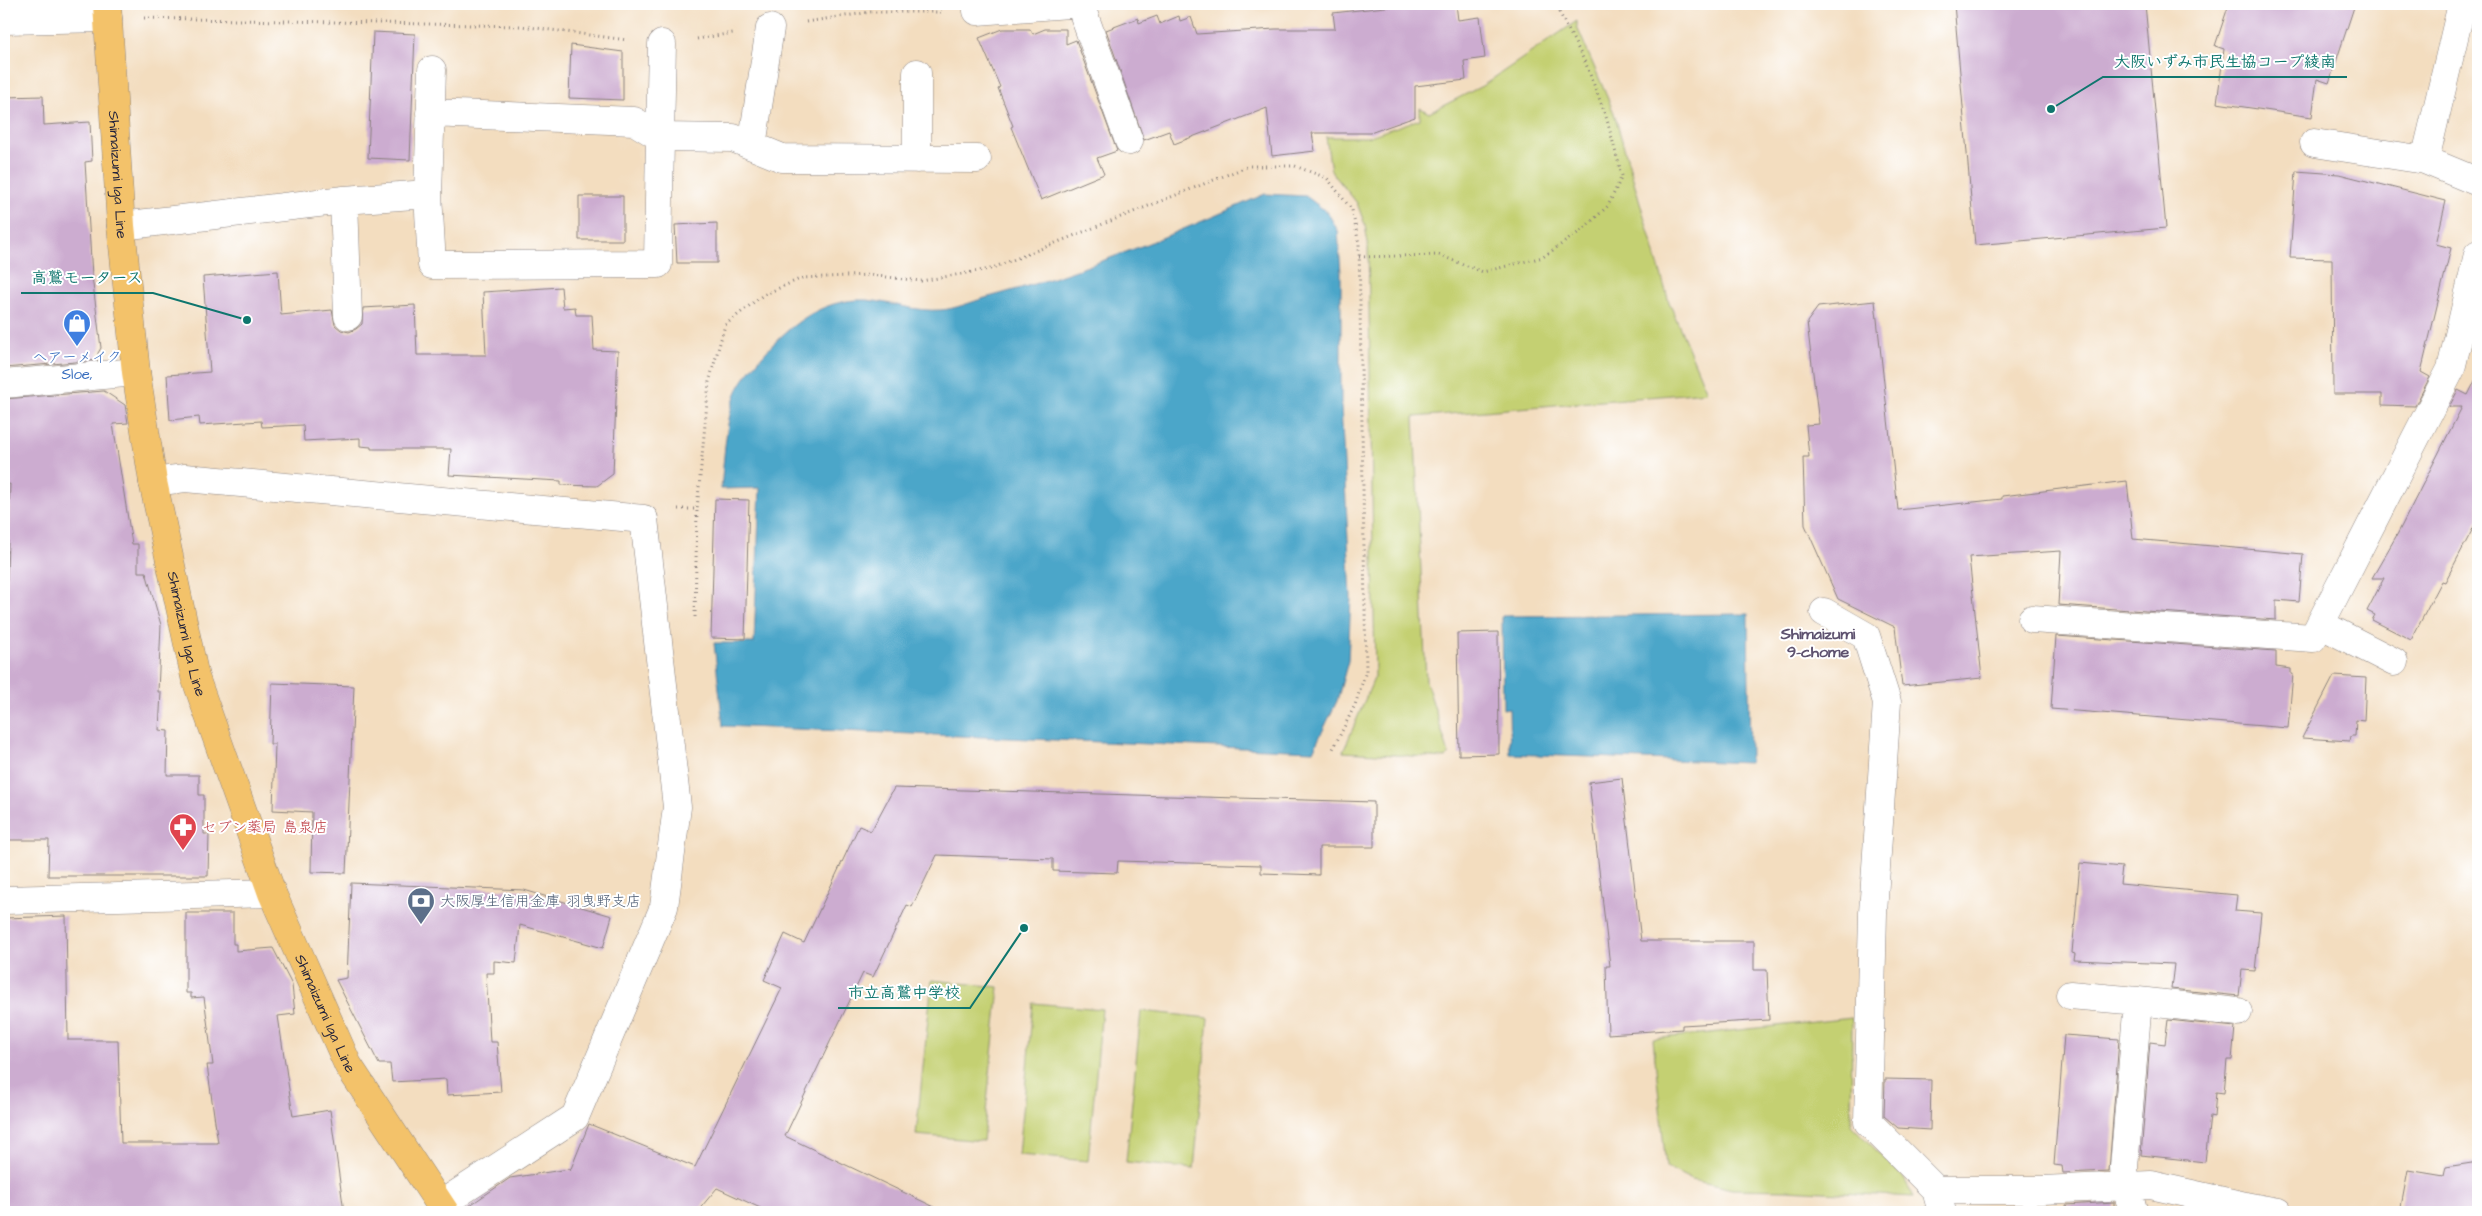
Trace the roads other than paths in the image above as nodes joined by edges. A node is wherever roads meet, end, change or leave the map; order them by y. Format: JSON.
{"nodes":[{"id":1,"x":1069,"y":4,"type":"edge"},
{"id":2,"x":1080,"y":4,"type":"edge"},
{"id":3,"x":2462,"y":4,"type":"edge"},
{"id":4,"x":107,"y":11,"type":"edge"},
{"id":5,"x":977,"y":11,"type":"road end"},
{"id":6,"x":4,"y":20,"type":"edge"},
{"id":7,"x":770,"y":28,"type":"road end"},
{"id":8,"x":662,"y":44,"type":"road end"},
{"id":9,"x":432,"y":70,"type":"dead end"},
{"id":10,"x":917,"y":74,"type":"dead end"},
{"id":11,"x":430,"y":113,"type":"junction"},
{"id":12,"x":660,"y":137,"type":"junction"},
{"id":13,"x":1129,"y":140,"type":"dead end"},
{"id":14,"x":2314,"y":143,"type":"dead end"},
{"id":15,"x":752,"y":146,"type":"junction"},
{"id":16,"x":917,"y":159,"type":"junction"},
{"id":17,"x":977,"y":159,"type":"dead end"},
{"id":18,"x":2425,"y":160,"type":"junction"},
{"id":19,"x":2478,"y":182,"type":"edge"},
{"id":20,"x":428,"y":194,"type":"junction"},
{"id":21,"x":344,"y":200,"type":"junction"},
{"id":22,"x":121,"y":226,"type":"junction"},
{"id":23,"x":2478,"y":254,"type":"edge"},
{"id":24,"x":348,"y":316,"type":"dead end"},
{"id":25,"x":136,"y":372,"type":"junction"},
{"id":26,"x":4,"y":384,"type":"edge"},
{"id":27,"x":153,"y":482,"type":"junction"},
{"id":28,"x":1824,"y":612,"type":"dead end"},
{"id":29,"x":2032,"y":619,"type":"dead end"},
{"id":30,"x":2320,"y":624,"type":"junction"},
{"id":31,"x":2394,"y":662,"type":"dead end"},
{"id":32,"x":272,"y":893,"type":"junction"},
{"id":33,"x":4,"y":900,"type":"edge"},
{"id":34,"x":2070,"y":995,"type":"dead end"},
{"id":35,"x":2138,"y":1001,"type":"junction"},
{"id":36,"x":2238,"y":1012,"type":"dead end"},
{"id":37,"x":2125,"y":1186,"type":"junction"},
{"id":38,"x":1939,"y":1201,"type":"edge"},
{"id":39,"x":442,"y":1209,"type":"edge"},
{"id":40,"x":2245,"y":1209,"type":"edge"},
{"id":41,"x":2134,"y":1212,"type":"edge"},
{"id":42,"x":2278,"y":1212,"type":"edge"}],
"edges":[{"from":1,"to":5,"type":"street"},
{"from":2,"to":13,"type":"street"},
{"from":3,"to":18,"type":"street"},
{"from":4,"to":6,"type":"street"},
{"from":4,"to":22,"type":"main road","name":"Shimaizumi Iga Line"},
{"from":7,"to":15,"type":"street"},
{"from":8,"to":12,"type":"street"},
{"from":9,"to":11,"type":"street"},
{"from":10,"to":16,"type":"street"},
{"from":11,"to":12,"type":"street"},
{"from":11,"to":20,"type":"street"},
{"from":12,"to":15,"type":"street"},
{"from":12,"to":20,"type":"street"},
{"from":14,"to":18,"type":"street"},
{"from":15,"to":16,"type":"street"},
{"from":16,"to":17,"type":"street"},
{"from":18,"to":19,"type":"street"},
{"from":20,"to":21,"type":"street"},
{"from":21,"to":22,"type":"street"},
{"from":21,"to":24,"type":"street"},
{"from":22,"to":25,"type":"main road","name":"Shimaizumi Iga Line"},
{"from":23,"to":30,"type":"street"},
{"from":25,"to":26,"type":"street"},
{"from":25,"to":27,"type":"main road","name":"Shimaizumi Iga Line"},
{"from":27,"to":32,"type":"main road","name":"Shimaizumi Iga Line"},
{"from":27,"to":39,"type":"street"},
{"from":28,"to":38,"type":"street"},
{"from":29,"to":30,"type":"street"},
{"from":30,"to":31,"type":"street"},
{"from":32,"to":33,"type":"street"},
{"from":32,"to":39,"type":"main road","name":"Shimaizumi Iga Line"},
{"from":34,"to":35,"type":"street"},
{"from":35,"to":36,"type":"street"},
{"from":35,"to":37,"type":"street"},
{"from":37,"to":38,"type":"street"},
{"from":37,"to":40,"type":"street"},
{"from":37,"to":41,"type":"street"},
{"from":40,"to":42,"type":"street"}]}
